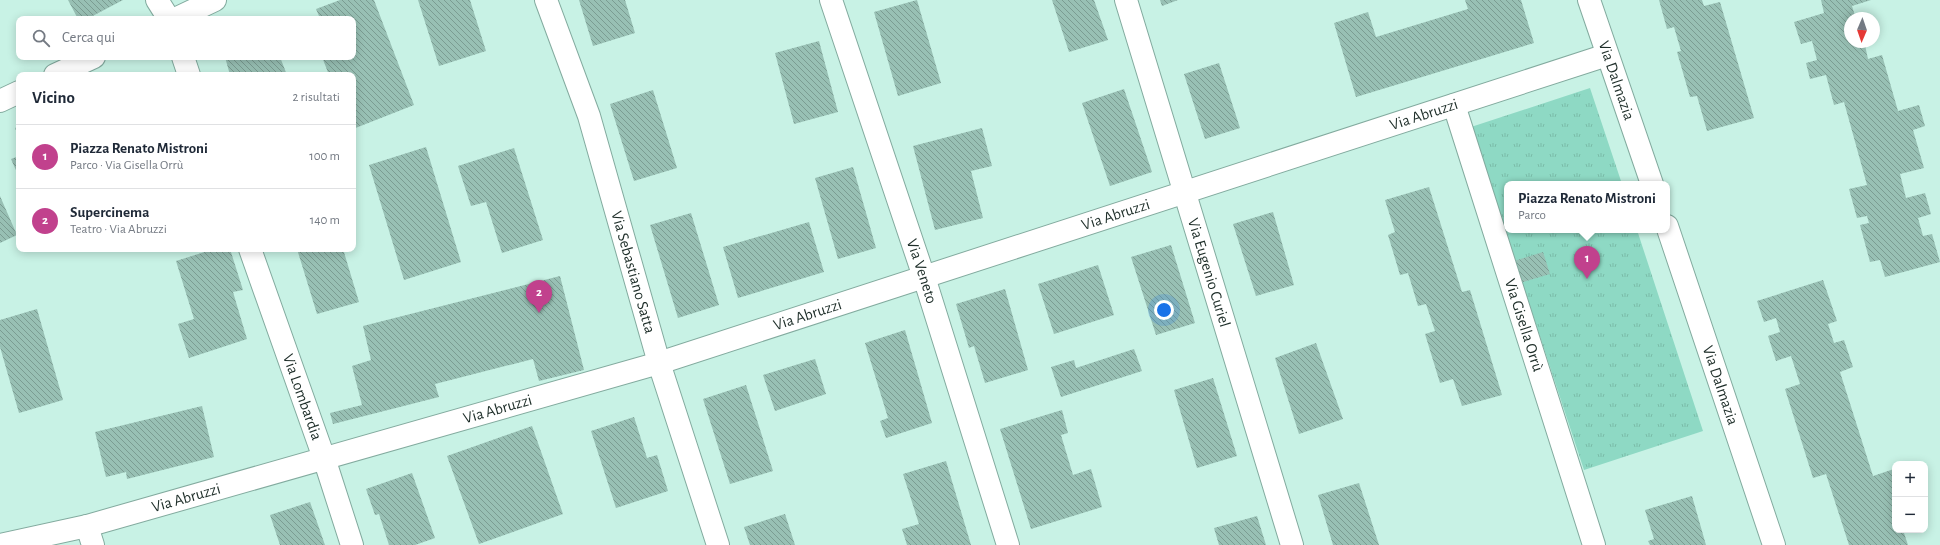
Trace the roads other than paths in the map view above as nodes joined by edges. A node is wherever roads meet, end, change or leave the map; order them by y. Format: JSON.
{"nodes":[{"id":1,"x":157,"y":0,"type":"edge"},
{"id":2,"x":215,"y":0,"type":"edge"},
{"id":3,"x":546,"y":0,"type":"edge"},
{"id":4,"x":831,"y":0,"type":"edge"},
{"id":5,"x":1126,"y":0,"type":"edge"},
{"id":6,"x":1589,"y":0,"type":"edge"},
{"id":7,"x":166,"y":16,"type":"edge"},
{"id":8,"x":181,"y":16,"type":"edge"},
{"id":9,"x":1607,"y":55,"type":"junction"},
{"id":10,"x":88,"y":60,"type":"edge"},
{"id":11,"x":184,"y":60,"type":"edge"},
{"id":12,"x":62,"y":72,"type":"edge"},
{"id":13,"x":188,"y":72,"type":"edge"},
{"id":14,"x":16,"y":93,"type":"edge"},
{"id":15,"x":0,"y":101,"type":"edge"},
{"id":16,"x":1454,"y":105,"type":"junction"},
{"id":17,"x":1651,"y":181,"type":"edge"},
{"id":18,"x":1185,"y":193,"type":"junction"},
{"id":19,"x":1669,"y":233,"type":"edge"},
{"id":20,"x":251,"y":252,"type":"edge"},
{"id":21,"x":924,"y":277,"type":"junction"},
{"id":22,"x":659,"y":363,"type":"junction"},
{"id":23,"x":324,"y":458,"type":"junction"},
{"id":24,"x":90,"y":536,"type":"edge"},
{"id":25,"x":1,"y":540,"type":"edge"},
{"id":26,"x":352,"y":545,"type":"edge"},
{"id":27,"x":718,"y":545,"type":"edge"},
{"id":28,"x":1008,"y":545,"type":"edge"},
{"id":29,"x":1292,"y":545,"type":"edge"},
{"id":30,"x":1594,"y":545,"type":"edge"},
{"id":31,"x":1774,"y":545,"type":"edge"}],
"edges":[{"from":1,"to":7,"type":"street"},
{"from":2,"to":8,"type":"street"},
{"from":3,"to":22,"type":"street","name":"Via Sebastiano Satta"},
{"from":4,"to":21,"type":"street","name":"Via Veneto"},
{"from":5,"to":18,"type":"street","name":"Via Eugenio Curiel"},
{"from":6,"to":9,"type":"street","name":"Via Dalmazia"},
{"from":9,"to":16,"type":"street","name":"Via Abruzzi"},
{"from":9,"to":17,"type":"street","name":"Via Dalmazia"},
{"from":10,"to":12,"type":"street"},
{"from":11,"to":13,"type":"street"},
{"from":14,"to":15,"type":"street"},
{"from":16,"to":18,"type":"street","name":"Via Abruzzi"},
{"from":16,"to":30,"type":"street","name":"Via Gisella Orrù"},
{"from":18,"to":21,"type":"street","name":"Via Abruzzi"},
{"from":18,"to":29,"type":"street","name":"Via Eugenio Curiel"},
{"from":19,"to":31,"type":"street","name":"Via Dalmazia"},
{"from":20,"to":23,"type":"street","name":"Via Lombardia"},
{"from":21,"to":22,"type":"street","name":"Via Abruzzi"},
{"from":21,"to":28,"type":"street","name":"Via Veneto"},
{"from":22,"to":23,"type":"street","name":"Via Abruzzi"},
{"from":22,"to":27,"type":"street","name":"Via Sebastiano Satta"},
{"from":23,"to":24,"type":"street","name":"Via Abruzzi"},
{"from":23,"to":26,"type":"street","name":"Via Lombardia"},
{"from":24,"to":25,"type":"street","name":"Via Abruzzi"}]}
